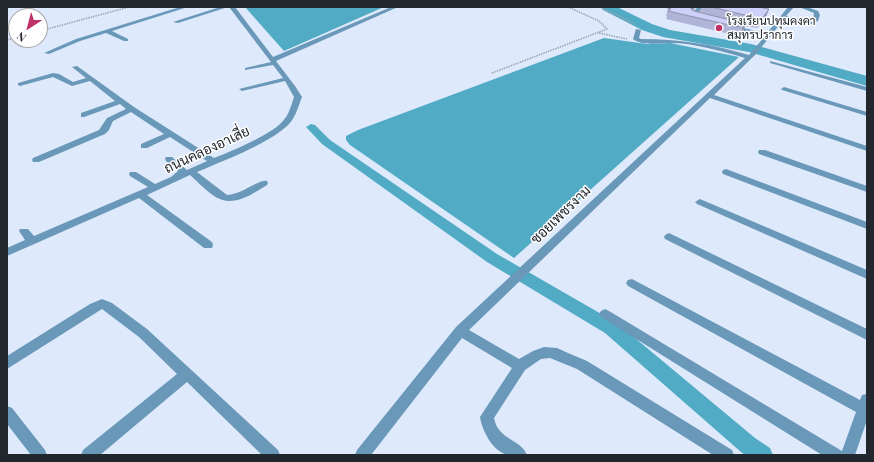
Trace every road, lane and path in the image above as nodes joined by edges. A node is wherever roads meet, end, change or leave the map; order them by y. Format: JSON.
{"nodes":[{"id":1,"x":129,"y":7,"type":"edge"},
{"id":2,"x":186,"y":7,"type":"edge"},
{"id":3,"x":225,"y":7,"type":"edge"},
{"id":4,"x":232,"y":7,"type":"edge"},
{"id":5,"x":395,"y":7,"type":"edge"},
{"id":6,"x":568,"y":7,"type":"edge"},
{"id":7,"x":701,"y":7,"type":"edge"},
{"id":8,"x":791,"y":7,"type":"edge"},
{"id":9,"x":802,"y":7,"type":"edge"},
{"id":10,"x":782,"y":17,"type":"junction"},
{"id":11,"x":708,"y":21,"type":"edge"},
{"id":12,"x":176,"y":22,"type":"dead end"},
{"id":13,"x":722,"y":24,"type":"edge"},
{"id":14,"x":48,"y":29,"type":"edge"},
{"id":15,"x":638,"y":30,"type":"dead end"},
{"id":16,"x":106,"y":31,"type":"junction"},
{"id":17,"x":598,"y":33,"type":"junction"},
{"id":18,"x":769,"y":35,"type":"junction"},
{"id":19,"x":126,"y":40,"type":"dead end"},
{"id":20,"x":640,"y":41,"type":"junction"},
{"id":21,"x":47,"y":53,"type":"dead end"},
{"id":22,"x":752,"y":55,"type":"junction"},
{"id":23,"x":273,"y":62,"type":"junction"},
{"id":24,"x":772,"y":62,"type":"dead end"},
{"id":25,"x":75,"y":67,"type":"dead end"},
{"id":26,"x":247,"y":69,"type":"dead end"},
{"id":27,"x":492,"y":73,"type":"dead end"},
{"id":28,"x":92,"y":79,"type":"junction"},
{"id":29,"x":287,"y":79,"type":"junction"},
{"id":30,"x":20,"y":84,"type":"dead end"},
{"id":31,"x":242,"y":89,"type":"dead end"},
{"id":32,"x":784,"y":89,"type":"dead end"},
{"id":33,"x":867,"y":89,"type":"edge"},
{"id":34,"x":708,"y":95,"type":"junction"},
{"id":35,"x":121,"y":102,"type":"junction"},
{"id":36,"x":131,"y":109,"type":"junction"},
{"id":37,"x":867,"y":114,"type":"edge"},
{"id":38,"x":84,"y":115,"type":"dead end"},
{"id":39,"x":170,"y":134,"type":"junction"},
{"id":40,"x":144,"y":146,"type":"dead end"},
{"id":41,"x":867,"y":149,"type":"edge"},
{"id":42,"x":762,"y":152,"type":"dead end"},
{"id":43,"x":169,"y":159,"type":"dead end"},
{"id":44,"x":36,"y":160,"type":"dead end"},
{"id":45,"x":214,"y":162,"type":"junction"},
{"id":46,"x":192,"y":172,"type":"junction"},
{"id":47,"x":726,"y":172,"type":"dead end"},
{"id":48,"x":133,"y":174,"type":"dead end"},
{"id":49,"x":174,"y":180,"type":"junction"},
{"id":50,"x":264,"y":183,"type":"dead end"},
{"id":51,"x":156,"y":188,"type":"junction"},
{"id":52,"x":867,"y":189,"type":"edge"},
{"id":53,"x":140,"y":194,"type":"junction"},
{"id":54,"x":700,"y":202,"type":"dead end"},
{"id":55,"x":117,"y":204,"type":"dead end"},
{"id":56,"x":867,"y":226,"type":"edge"},
{"id":57,"x":24,"y":231,"type":"dead end"},
{"id":58,"x":669,"y":238,"type":"dead end"},
{"id":59,"x":33,"y":241,"type":"junction"},
{"id":60,"x":208,"y":245,"type":"dead end"},
{"id":61,"x":7,"y":252,"type":"edge"},
{"id":62,"x":867,"y":275,"type":"edge"},
{"id":63,"x":632,"y":283,"type":"dead end"},
{"id":64,"x":605,"y":314,"type":"dead end"},
{"id":65,"x":460,"y":331,"type":"junction"},
{"id":66,"x":867,"y":335,"type":"edge"},
{"id":67,"x":7,"y":363,"type":"edge"},
{"id":68,"x":520,"y":366,"type":"junction"},
{"id":69,"x":187,"y":374,"type":"junction"},
{"id":70,"x":865,"y":408,"type":"edge"},
{"id":71,"x":7,"y":413,"type":"edge"},
{"id":72,"x":40,"y":455,"type":"edge"},
{"id":73,"x":88,"y":455,"type":"edge"},
{"id":74,"x":273,"y":455,"type":"edge"},
{"id":75,"x":362,"y":455,"type":"edge"},
{"id":76,"x":520,"y":455,"type":"edge"},
{"id":77,"x":727,"y":455,"type":"edge"},
{"id":78,"x":836,"y":455,"type":"edge"},
{"id":79,"x":848,"y":455,"type":"edge"}],
"edges":[{"from":1,"to":14,"type":"path"},
{"from":2,"to":16,"type":"street"},
{"from":3,"to":12,"type":"street"},
{"from":4,"to":23,"type":"street","name":"ถนนคลองอาเสี่ย"},
{"from":5,"to":23,"type":"street"},
{"from":6,"to":17,"type":"path"},
{"from":7,"to":11,"type":"street"},
{"from":8,"to":10,"type":"street","name":"ซอยเพชรงาม"},
{"from":9,"to":10,"type":"street"},
{"from":10,"to":18,"type":"street","name":"ซอยเพชรงาม"},
{"from":13,"to":18,"type":"street"},
{"from":15,"to":20,"type":"street"},
{"from":16,"to":19,"type":"street"},
{"from":16,"to":21,"type":"street"},
{"from":17,"to":20,"type":"path"},
{"from":17,"to":27,"type":"path"},
{"from":18,"to":22,"type":"street","name":"ซอยเพชรงาม"},
{"from":20,"to":22,"type":"street"},
{"from":22,"to":34,"type":"street","name":"ซอยเพชรงาม"},
{"from":23,"to":26,"type":"street"},
{"from":23,"to":29,"type":"street","name":"ถนนคลองอาเสี่ย"},
{"from":24,"to":33,"type":"street"},
{"from":25,"to":28,"type":"street"},
{"from":28,"to":30,"type":"street"},
{"from":28,"to":35,"type":"street"},
{"from":29,"to":31,"type":"street"},
{"from":29,"to":45,"type":"street","name":"ถนนคลองอาเสี่ย"},
{"from":32,"to":37,"type":"street"},
{"from":34,"to":41,"type":"street"},
{"from":34,"to":65,"type":"street","name":"ซอยเพชรงาม"},
{"from":35,"to":36,"type":"street"},
{"from":35,"to":38,"type":"street"},
{"from":36,"to":39,"type":"street"},
{"from":36,"to":44,"type":"street"},
{"from":39,"to":40,"type":"street"},
{"from":39,"to":45,"type":"street"},
{"from":42,"to":52,"type":"street"},
{"from":43,"to":49,"type":"street"},
{"from":45,"to":46,"type":"street","name":"ถนนคลองอาเสี่ย"},
{"from":46,"to":49,"type":"street","name":"ถนนคลองอาเสี่ย"},
{"from":46,"to":50,"type":"street"},
{"from":47,"to":56,"type":"street"},
{"from":48,"to":51,"type":"street"},
{"from":49,"to":51,"type":"street","name":"ถนนคลองอาเสี่ย"},
{"from":51,"to":53,"type":"street","name":"ถนนคลองอาเสี่ย"},
{"from":53,"to":59,"type":"street","name":"ถนนคลองอาเสี่ย"},
{"from":53,"to":60,"type":"street"},
{"from":54,"to":62,"type":"street"},
{"from":55,"to":59,"type":"street"},
{"from":57,"to":59,"type":"street"},
{"from":58,"to":66,"type":"street"},
{"from":59,"to":61,"type":"street","name":"ถนนคลองอาเสี่ย"},
{"from":63,"to":70,"type":"street"},
{"from":64,"to":78,"type":"street"},
{"from":65,"to":68,"type":"street"},
{"from":65,"to":75,"type":"street","name":"ซอยเพชรงาม"},
{"from":67,"to":69,"type":"street"},
{"from":68,"to":76,"type":"street"},
{"from":68,"to":77,"type":"street"},
{"from":69,"to":73,"type":"street"},
{"from":69,"to":74,"type":"street"},
{"from":70,"to":79,"type":"street"},
{"from":71,"to":72,"type":"street"}]}
